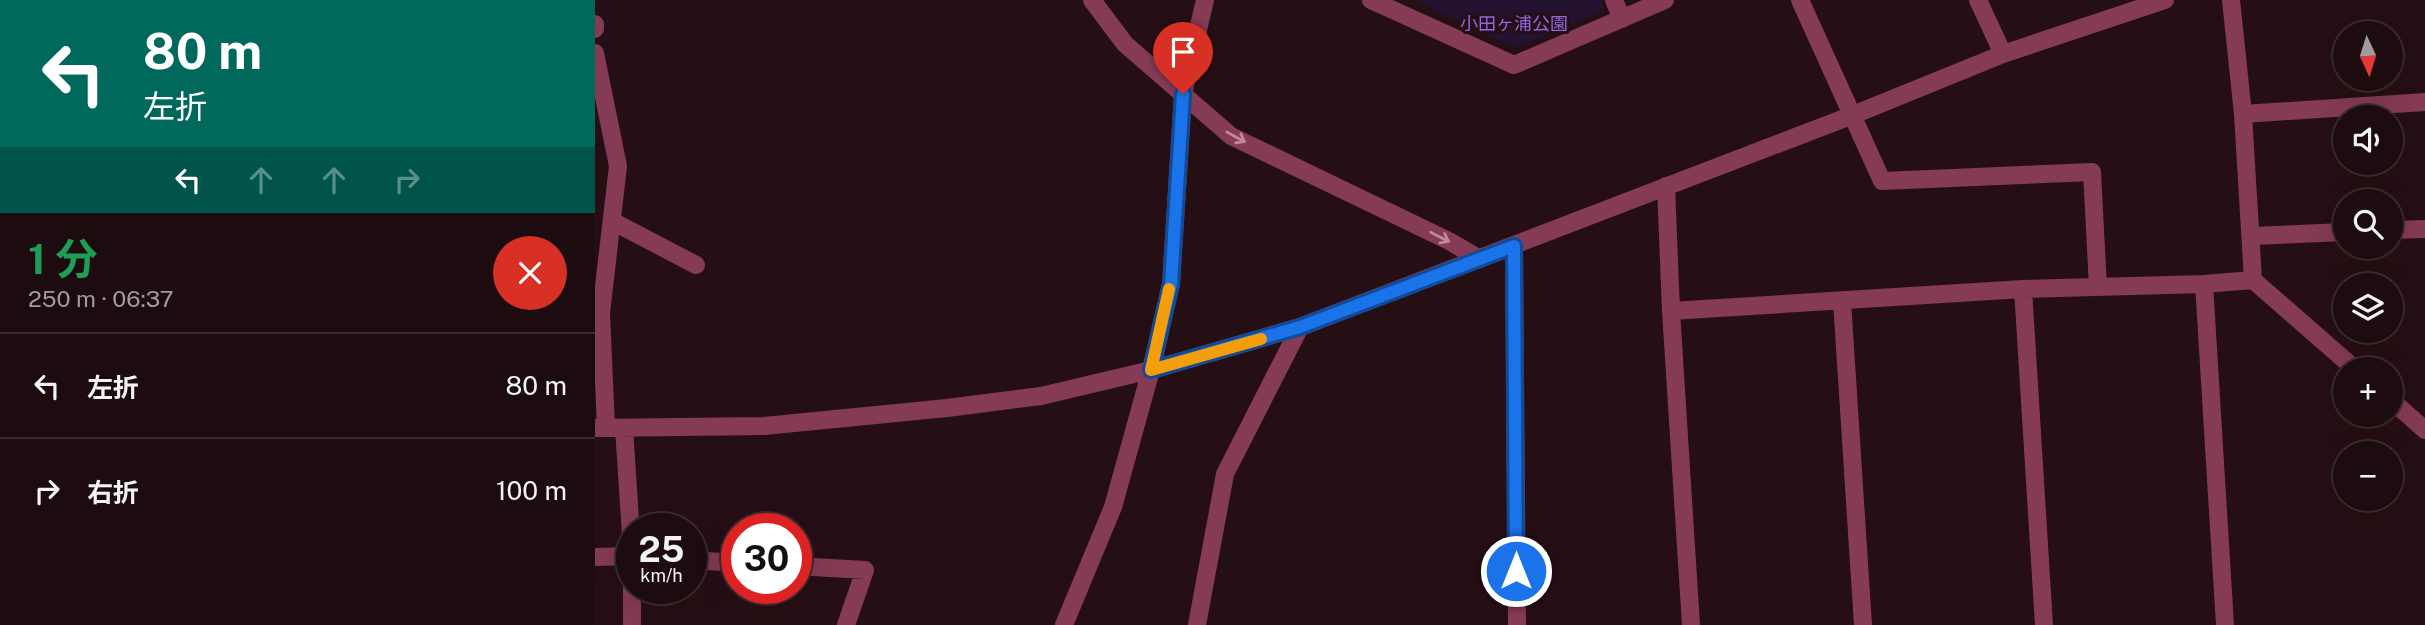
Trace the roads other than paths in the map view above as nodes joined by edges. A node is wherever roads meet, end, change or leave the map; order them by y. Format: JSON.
{"nodes":[{"id":1,"x":1092,"y":0,"type":"edge"},
{"id":2,"x":1205,"y":0,"type":"edge"},
{"id":3,"x":1371,"y":0,"type":"edge"},
{"id":4,"x":1614,"y":0,"type":"edge"},
{"id":5,"x":1665,"y":0,"type":"edge"},
{"id":6,"x":1800,"y":0,"type":"edge"},
{"id":7,"x":1978,"y":0,"type":"edge"},
{"id":8,"x":2165,"y":0,"type":"edge"},
{"id":9,"x":2231,"y":0,"type":"edge"},
{"id":10,"x":1392,"y":4,"type":"edge"},
{"id":11,"x":1622,"y":19,"type":"junction"},
{"id":12,"x":595,"y":53,"type":"edge"},
{"id":13,"x":2003,"y":54,"type":"junction"},
{"id":14,"x":1183,"y":94,"type":"junction"},
{"id":15,"x":2425,"y":102,"type":"edge"},
{"id":16,"x":2243,"y":114,"type":"junction"},
{"id":17,"x":1853,"y":116,"type":"junction"},
{"id":18,"x":1665,"y":186,"type":"junction"},
{"id":19,"x":612,"y":221,"type":"junction"},
{"id":20,"x":2425,"y":229,"type":"edge"},
{"id":21,"x":2403,"y":230,"type":"edge"},
{"id":22,"x":2333,"y":233,"type":"edge"},
{"id":23,"x":2251,"y":236,"type":"junction"},
{"id":24,"x":1514,"y":246,"type":"junction"},
{"id":25,"x":1480,"y":259,"type":"junction"},
{"id":26,"x":696,"y":265,"type":"dead end"},
{"id":27,"x":2253,"y":280,"type":"junction"},
{"id":28,"x":2204,"y":284,"type":"junction"},
{"id":29,"x":2098,"y":287,"type":"junction"},
{"id":30,"x":2022,"y":289,"type":"junction"},
{"id":31,"x":1842,"y":301,"type":"junction"},
{"id":32,"x":1671,"y":311,"type":"junction"},
{"id":33,"x":1300,"y":327,"type":"junction"},
{"id":34,"x":2341,"y":357,"type":"edge"},
{"id":35,"x":1151,"y":370,"type":"junction"},
{"id":36,"x":2403,"y":411,"type":"edge"},
{"id":37,"x":600,"y":428,"type":"edge"},
{"id":38,"x":624,"y":428,"type":"junction"},
{"id":39,"x":2425,"y":430,"type":"edge"},
{"id":40,"x":630,"y":513,"type":"edge"},
{"id":41,"x":616,"y":556,"type":"edge"},
{"id":42,"x":595,"y":557,"type":"edge"},
{"id":43,"x":812,"y":567,"type":"edge"},
{"id":44,"x":632,"y":604,"type":"edge"},
{"id":45,"x":632,"y":625,"type":"edge"},
{"id":46,"x":846,"y":625,"type":"edge"},
{"id":47,"x":1063,"y":625,"type":"edge"},
{"id":48,"x":1197,"y":625,"type":"edge"},
{"id":49,"x":1517,"y":625,"type":"edge"},
{"id":50,"x":1692,"y":625,"type":"edge"},
{"id":51,"x":1863,"y":625,"type":"edge"},
{"id":52,"x":2044,"y":625,"type":"edge"},
{"id":53,"x":2225,"y":625,"type":"edge"}],
"edges":[{"from":1,"to":14,"type":"street"},
{"from":2,"to":14,"type":"street"},
{"from":3,"to":10,"type":"street"},
{"from":4,"to":11,"type":"street"},
{"from":5,"to":11,"type":"street"},
{"from":6,"to":17,"type":"street"},
{"from":7,"to":13,"type":"street"},
{"from":8,"to":13,"type":"street"},
{"from":9,"to":16,"type":"street"},
{"from":10,"to":11,"type":"street"},
{"from":12,"to":19,"type":"street"},
{"from":13,"to":17,"type":"street"},
{"from":14,"to":25,"type":"street","one_way":true},
{"from":14,"to":35,"type":"street"},
{"from":15,"to":16,"type":"street"},
{"from":16,"to":23,"type":"street"},
{"from":17,"to":18,"type":"street"},
{"from":17,"to":29,"type":"street"},
{"from":18,"to":24,"type":"street"},
{"from":18,"to":32,"type":"street"},
{"from":19,"to":26,"type":"street"},
{"from":19,"to":37,"type":"street"},
{"from":20,"to":21,"type":"street"},
{"from":22,"to":23,"type":"street"},
{"from":23,"to":27,"type":"street"},
{"from":24,"to":25,"type":"street"},
{"from":24,"to":49,"type":"street"},
{"from":25,"to":33,"type":"street"},
{"from":27,"to":28,"type":"street"},
{"from":27,"to":34,"type":"street"},
{"from":28,"to":29,"type":"street"},
{"from":28,"to":53,"type":"street"},
{"from":29,"to":30,"type":"street"},
{"from":30,"to":31,"type":"street"},
{"from":30,"to":52,"type":"street"},
{"from":31,"to":32,"type":"street"},
{"from":31,"to":51,"type":"street"},
{"from":32,"to":50,"type":"street"},
{"from":33,"to":35,"type":"street"},
{"from":33,"to":48,"type":"street"},
{"from":35,"to":38,"type":"street"},
{"from":35,"to":47,"type":"street"},
{"from":36,"to":39,"type":"street"},
{"from":37,"to":38,"type":"street"},
{"from":38,"to":40,"type":"street"},
{"from":41,"to":42,"type":"street"},
{"from":43,"to":46,"type":"street"},
{"from":44,"to":45,"type":"street"}]}
